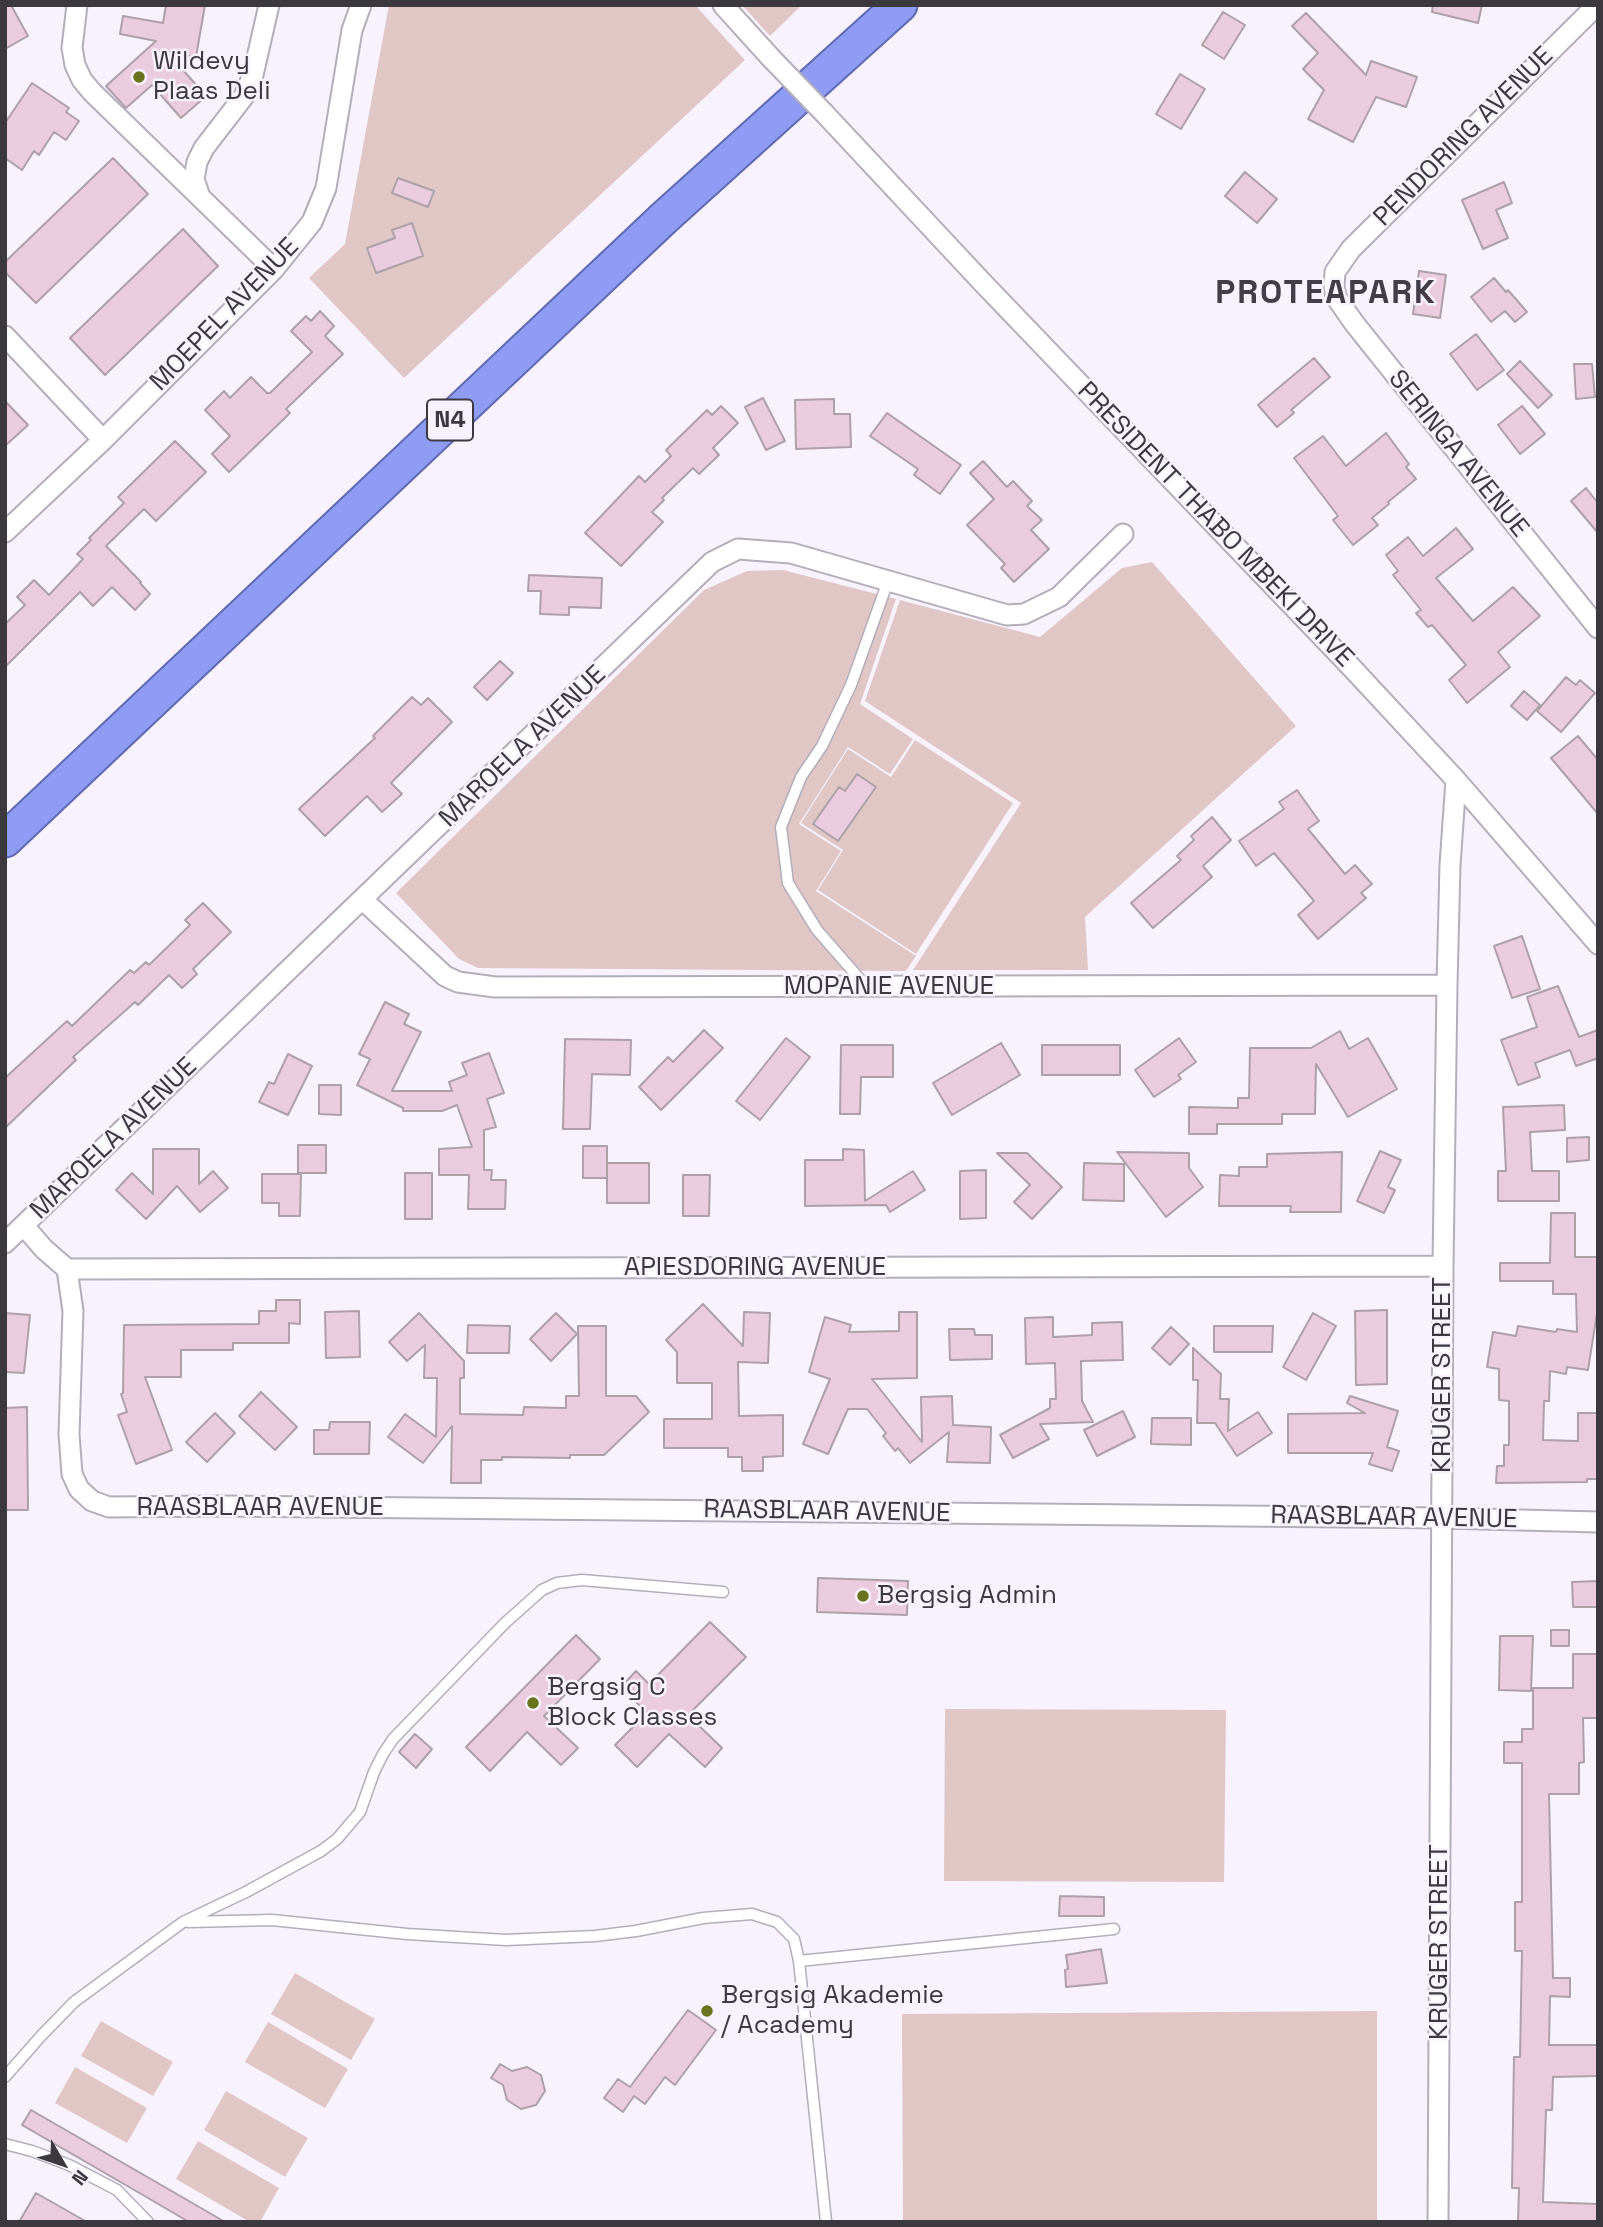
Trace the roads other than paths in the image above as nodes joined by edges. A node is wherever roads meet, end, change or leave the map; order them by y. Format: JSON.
{"nodes":[{"id":1,"x":77,"y":5,"type":"edge"},
{"id":2,"x":269,"y":5,"type":"edge"},
{"id":3,"x":361,"y":5,"type":"edge"},
{"id":4,"x":723,"y":5,"type":"edge"},
{"id":5,"x":900,"y":5,"type":"edge"},
{"id":6,"x":1597,"y":5,"type":"edge"},
{"id":7,"x":200,"y":197,"type":"junction"},
{"id":8,"x":274,"y":269,"type":"junction"},
{"id":9,"x":1335,"y":272,"type":"joint"},
{"id":10,"x":5,"y":336,"type":"edge"},
{"id":11,"x":103,"y":440,"type":"junction"},
{"id":12,"x":5,"y":532,"type":"edge"},
{"id":13,"x":1123,"y":534,"type":"dead end"},
{"id":14,"x":888,"y":581,"type":"junction"},
{"id":15,"x":1598,"y":628,"type":"edge"},
{"id":16,"x":1456,"y":780,"type":"junction"},
{"id":17,"x":5,"y":840,"type":"edge"},
{"id":18,"x":363,"y":900,"type":"junction"},
{"id":19,"x":1598,"y":944,"type":"edge"},
{"id":20,"x":1447,"y":985,"type":"junction"},
{"id":21,"x":867,"y":988,"type":"junction"},
{"id":22,"x":23,"y":1226,"type":"junction"},
{"id":23,"x":5,"y":1243,"type":"edge"},
{"id":24,"x":1443,"y":1266,"type":"junction"},
{"id":25,"x":67,"y":1269,"type":"junction"},
{"id":26,"x":1443,"y":1518,"type":"junction"},
{"id":27,"x":1598,"y":1522,"type":"edge"},
{"id":28,"x":723,"y":1592,"type":"dead end"},
{"id":29,"x":183,"y":1922,"type":"junction"},
{"id":30,"x":1114,"y":1930,"type":"dead end"},
{"id":31,"x":799,"y":1961,"type":"junction"},
{"id":32,"x":5,"y":2077,"type":"edge"},
{"id":33,"x":5,"y":2144,"type":"edge"},
{"id":34,"x":148,"y":2222,"type":"edge"},
{"id":35,"x":826,"y":2222,"type":"edge"},
{"id":36,"x":1438,"y":2222,"type":"edge"}],
"edges":[{"from":1,"to":7,"type":"street"},
{"from":2,"to":7,"type":"street"},
{"from":3,"to":8,"type":"street","name":"MOEPEL AVENUE"},
{"from":4,"to":16,"type":"street","name":"PRESIDENT THABO MBEKI DRIVE","bridge":true},
{"from":5,"to":17,"type":"highway","number":"N4"},
{"from":6,"to":9,"type":"street","name":"PENDORING AVENUE"},
{"from":7,"to":8,"type":"street"},
{"from":8,"to":11,"type":"street","name":"MOEPEL AVENUE"},
{"from":9,"to":15,"type":"street","name":"SERINGA AVENUE"},
{"from":10,"to":11,"type":"street"},
{"from":11,"to":12,"type":"street","name":"MOEPEL AVENUE"},
{"from":13,"to":14,"type":"street","name":"MAROELA AVENUE"},
{"from":14,"to":18,"type":"street","name":"MAROELA AVENUE"},
{"from":14,"to":21,"type":"lane"},
{"from":16,"to":19,"type":"street","name":"PRESIDENT THABO MBEKI DRIVE"},
{"from":16,"to":20,"type":"street","name":"KRUGER STREET"},
{"from":18,"to":21,"type":"street","name":"MOPANIE AVENUE"},
{"from":18,"to":22,"type":"street","name":"MAROELA AVENUE"},
{"from":20,"to":21,"type":"street","name":"MOPANIE AVENUE"},
{"from":20,"to":24,"type":"street","name":"KRUGER STREET"},
{"from":22,"to":23,"type":"street","name":"MAROELA AVENUE"},
{"from":22,"to":25,"type":"street"},
{"from":24,"to":25,"type":"street","name":"APIESDORING AVENUE"},
{"from":24,"to":26,"type":"street","name":"KRUGER STREET"},
{"from":25,"to":26,"type":"street","name":"RAASBLAAR AVENUE"},
{"from":26,"to":27,"type":"street","name":"RAASBLAAR AVENUE"},
{"from":26,"to":36,"type":"street","name":"KRUGER STREET"},
{"from":28,"to":29,"type":"lane"},
{"from":29,"to":31,"type":"lane"},
{"from":29,"to":32,"type":"lane"},
{"from":30,"to":31,"type":"lane"},
{"from":31,"to":35,"type":"lane"},
{"from":33,"to":34,"type":"lane"}]}
